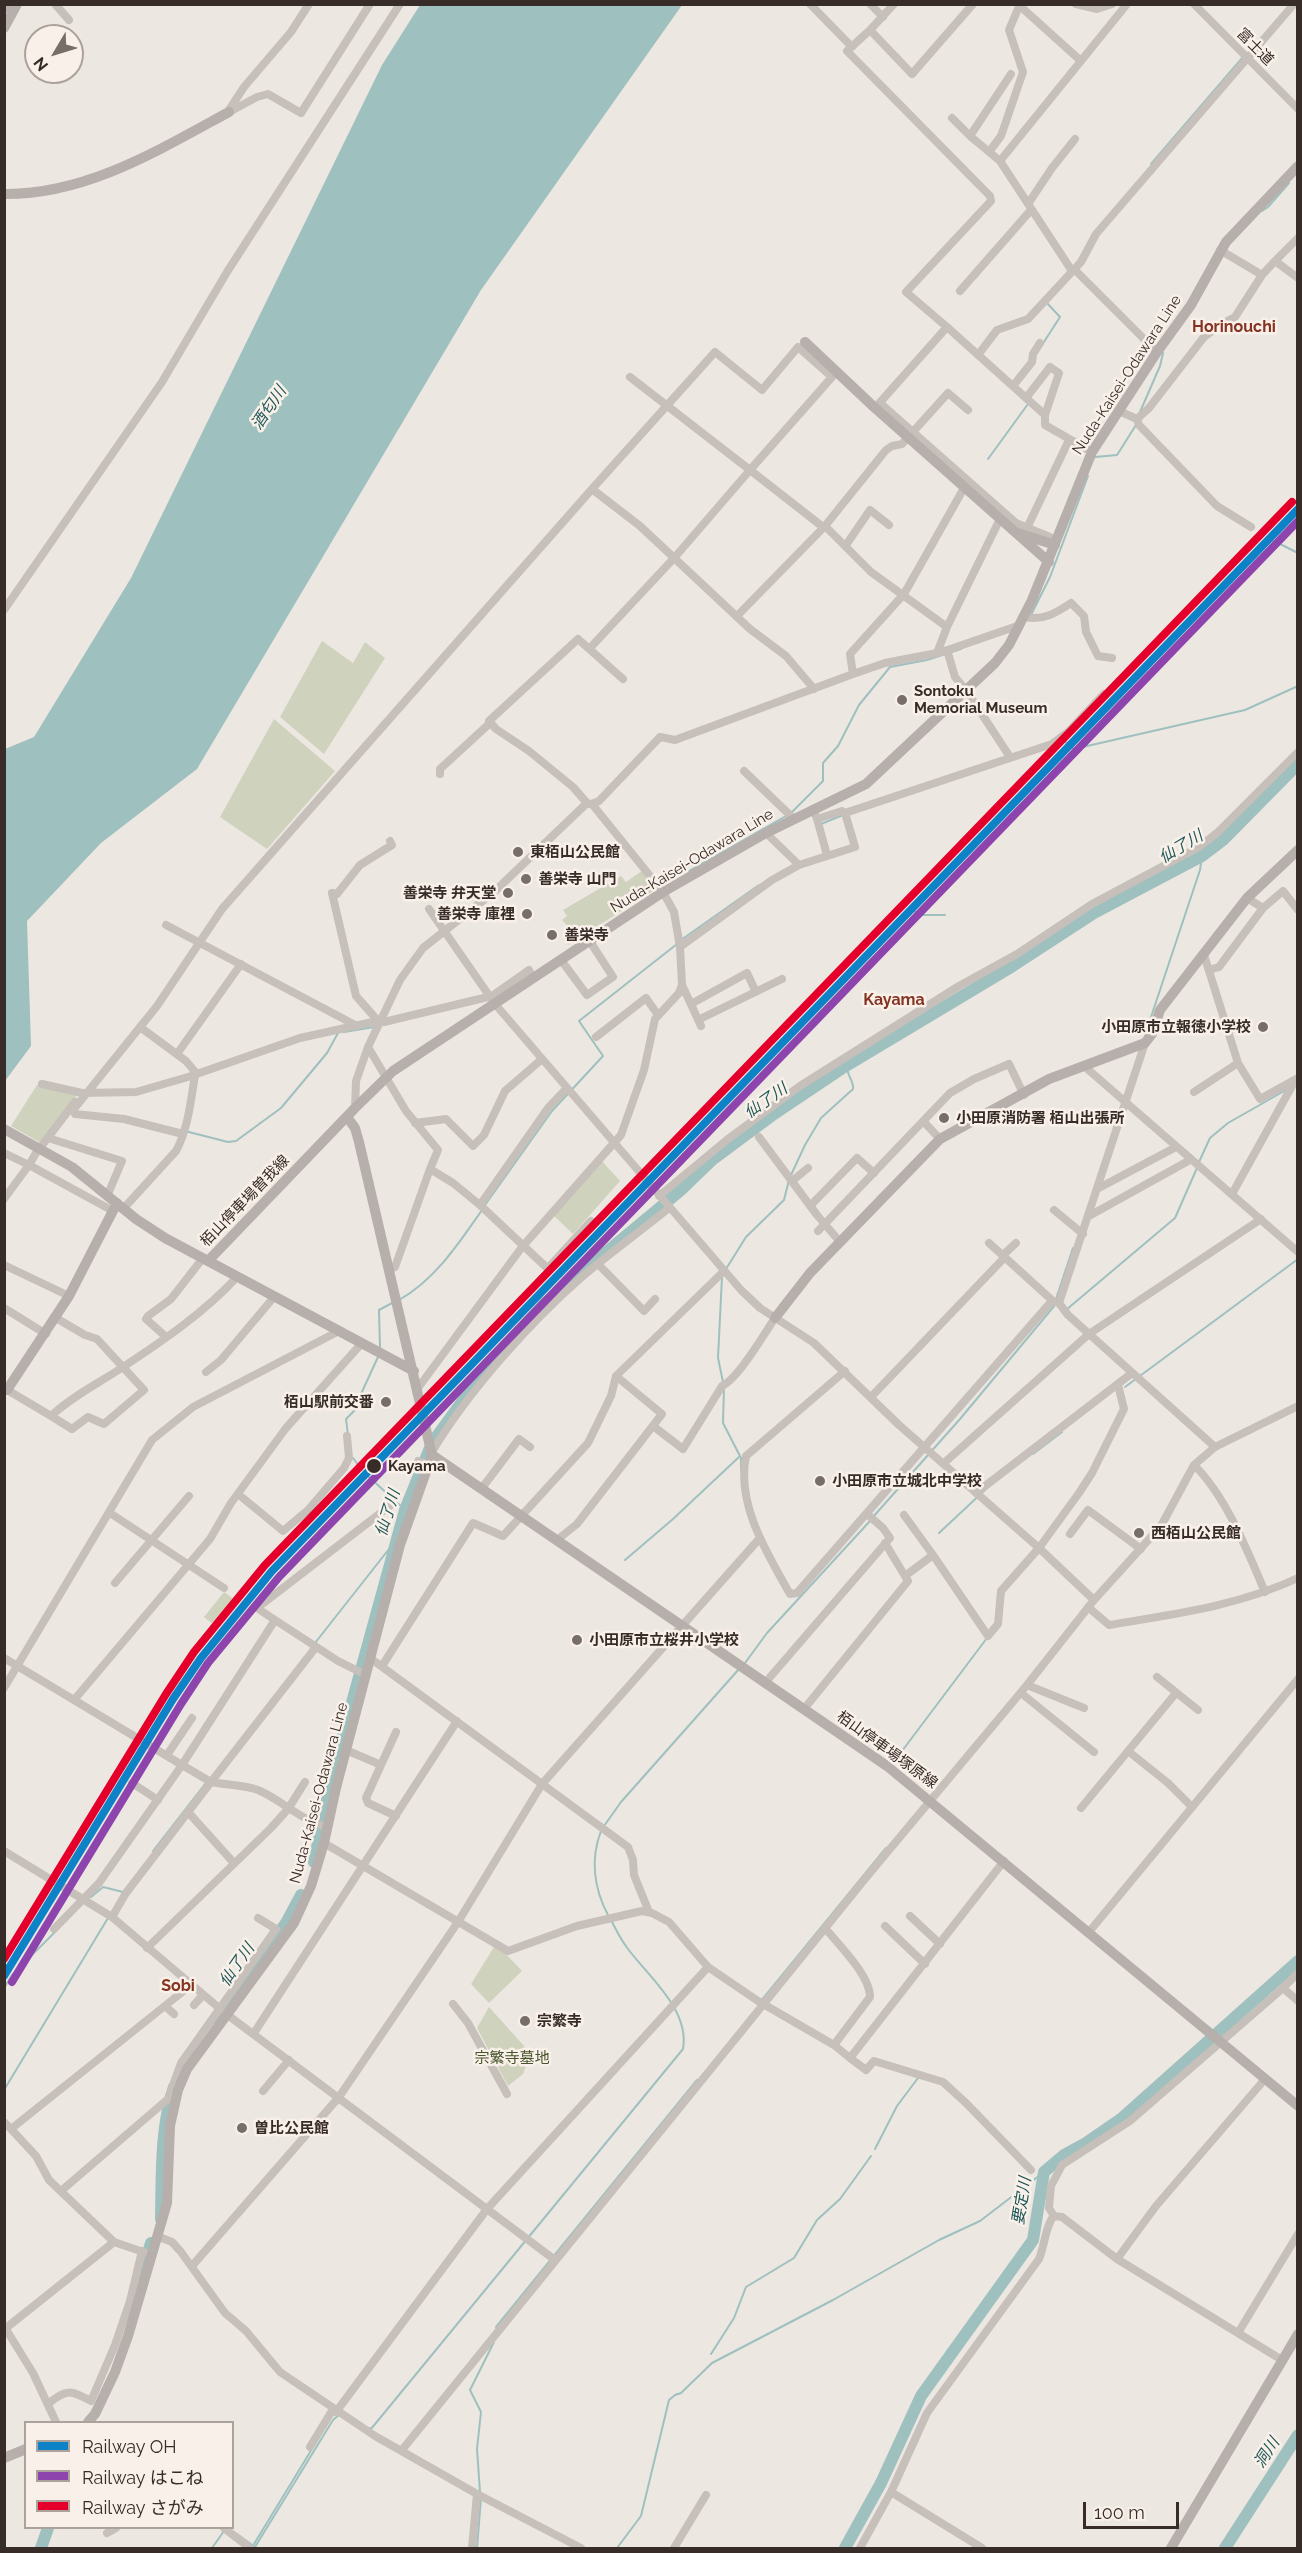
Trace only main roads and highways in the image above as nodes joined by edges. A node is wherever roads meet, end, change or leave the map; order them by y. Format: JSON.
{"nodes":[{"id":1,"x":17,"y":4,"type":"edge"},
{"id":2,"x":4,"y":28,"type":"edge"},
{"id":3,"x":229,"y":112,"type":"road end"},
{"id":4,"x":1298,"y":166,"type":"edge"},
{"id":5,"x":4,"y":195,"type":"edge"},
{"id":6,"x":805,"y":342,"type":"dead end"},
{"id":7,"x":1013,"y":531,"type":"junction"},
{"id":8,"x":1056,"y":543,"type":"junction"},
{"id":9,"x":1048,"y":562,"type":"junction"},
{"id":10,"x":1298,"y":850,"type":"edge"},
{"id":11,"x":351,"y":1112,"type":"junction"},
{"id":12,"x":4,"y":1129,"type":"edge"},
{"id":13,"x":118,"y":1207,"type":"junction"},
{"id":14,"x":205,"y":1260,"type":"junction"},
{"id":15,"x":776,"y":1318,"type":"road end"},
{"id":16,"x":414,"y":1371,"type":"junction"},
{"id":17,"x":6,"y":1389,"type":"edge"},
{"id":18,"x":432,"y":1453,"type":"junction"},
{"id":19,"x":1297,"y":2102,"type":"edge"},
{"id":20,"x":1298,"y":2334,"type":"edge"},
{"id":21,"x":90,"y":2421,"type":"edge"},
{"id":22,"x":24,"y":2452,"type":"edge"},
{"id":23,"x":4,"y":2458,"type":"edge"},
{"id":24,"x":1171,"y":2548,"type":"edge"}],
"edges":[{"from":1,"to":2,"type":"main road"},
{"from":3,"to":5,"type":"main road"},
{"from":4,"to":8,"type":"main road","name":"Nuda-Kaisei-Odawara Line"},
{"from":6,"to":7,"type":"main road"},
{"from":7,"to":8,"type":"main road"},
{"from":7,"to":9,"type":"main road"},
{"from":8,"to":9,"type":"main road","name":"Nuda-Kaisei-Odawara Line"},
{"from":9,"to":11,"type":"main road","name":"Nuda-Kaisei-Odawara Line"},
{"from":10,"to":15,"type":"main road"},
{"from":11,"to":14,"type":"main road","name":"栢山停車場曽我線"},
{"from":11,"to":16,"type":"main road"},
{"from":12,"to":13,"type":"main road","name":"栢山停車場曽我線"},
{"from":13,"to":14,"type":"main road","name":"栢山停車場曽我線"},
{"from":13,"to":17,"type":"main road"},
{"from":14,"to":16,"type":"main road"},
{"from":16,"to":18,"type":"main road"},
{"from":18,"to":19,"type":"main road","name":"栢山停車場塚原線"},
{"from":18,"to":21,"type":"main road","name":"Nuda-Kaisei-Odawara Line"},
{"from":20,"to":24,"type":"main road"},
{"from":22,"to":23,"type":"main road"}]}
